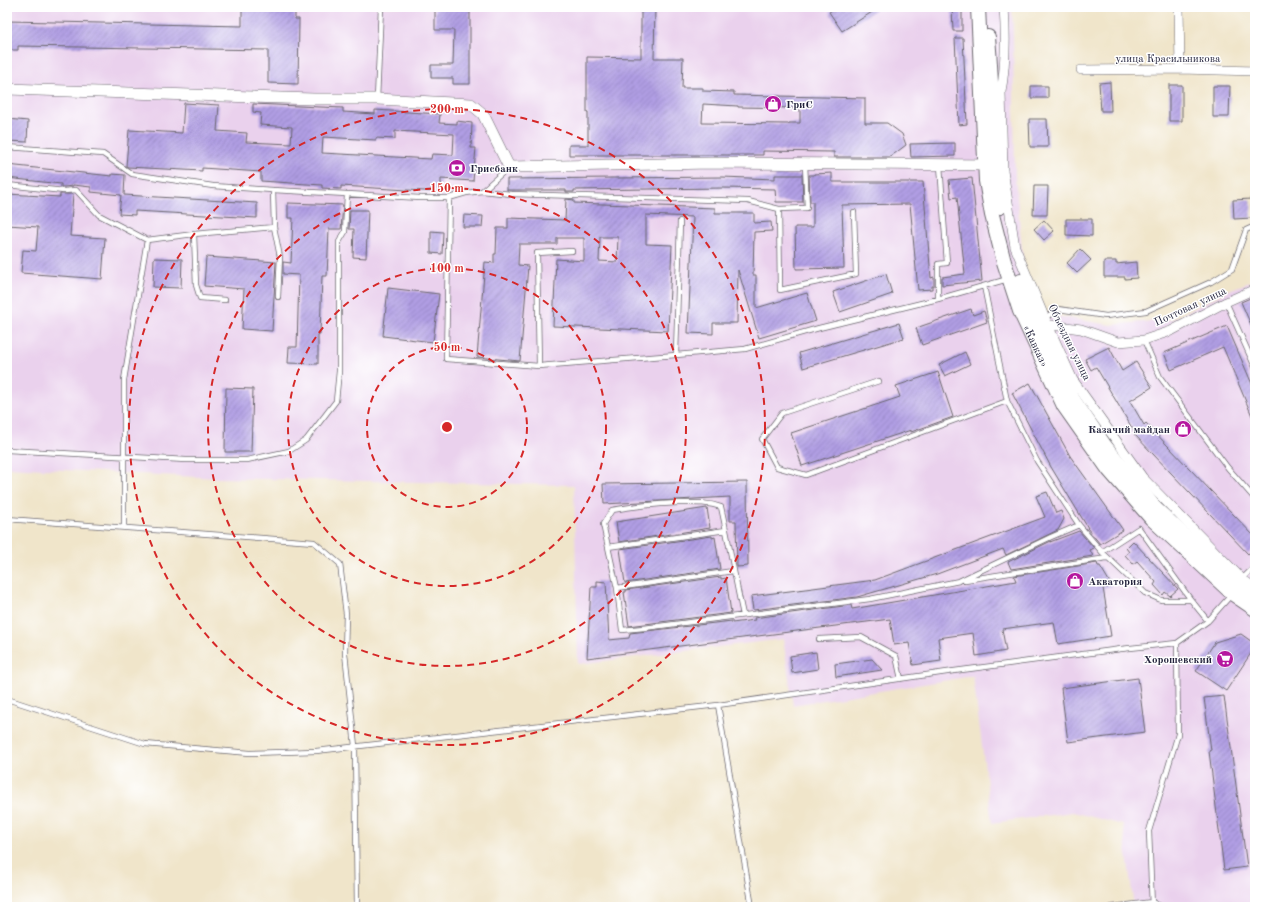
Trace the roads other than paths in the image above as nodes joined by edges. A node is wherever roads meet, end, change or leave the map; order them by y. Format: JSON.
{"nodes":[{"id":1,"x":381,"y":7,"type":"edge"},
{"id":2,"x":978,"y":7,"type":"edge"},
{"id":3,"x":987,"y":7,"type":"edge"},
{"id":4,"x":1004,"y":7,"type":"edge"},
{"id":5,"x":1179,"y":7,"type":"edge"},
{"id":6,"x":1180,"y":69,"type":"junction"},
{"id":7,"x":1080,"y":70,"type":"dead end"},
{"id":8,"x":1255,"y":71,"type":"edge"},
{"id":9,"x":7,"y":89,"type":"edge"},
{"id":10,"x":997,"y":94,"type":"junction"},
{"id":11,"x":377,"y":99,"type":"junction"},
{"id":12,"x":7,"y":147,"type":"edge"},
{"id":13,"x":805,"y":164,"type":"junction"},
{"id":14,"x":940,"y":165,"type":"junction"},
{"id":15,"x":990,"y":165,"type":"junction"},
{"id":16,"x":509,"y":167,"type":"junction"},
{"id":17,"x":7,"y":185,"type":"edge"},
{"id":18,"x":273,"y":190,"type":"junction"},
{"id":19,"x":482,"y":191,"type":"junction"},
{"id":20,"x":347,"y":195,"type":"junction"},
{"id":21,"x":449,"y":198,"type":"junction"},
{"id":22,"x":780,"y":209,"type":"junction"},
{"id":23,"x":854,"y":212,"type":"dead end"},
{"id":24,"x":680,"y":221,"type":"dead end"},
{"id":25,"x":1255,"y":226,"type":"edge"},
{"id":26,"x":274,"y":227,"type":"junction"},
{"id":27,"x":194,"y":234,"type":"junction"},
{"id":28,"x":147,"y":240,"type":"junction"},
{"id":29,"x":572,"y":251,"type":"dead end"},
{"id":30,"x":1010,"y":279,"type":"junction"},
{"id":31,"x":984,"y":286,"type":"junction"},
{"id":32,"x":1255,"y":289,"type":"edge"},
{"id":33,"x":278,"y":297,"type":"dead end"},
{"id":34,"x":938,"y":299,"type":"junction"},
{"id":35,"x":225,"y":300,"type":"dead end"},
{"id":36,"x":1226,"y":302,"type":"junction"},
{"id":37,"x":1043,"y":322,"type":"junction"},
{"id":38,"x":1144,"y":340,"type":"junction"},
{"id":39,"x":676,"y":355,"type":"junction"},
{"id":40,"x":539,"y":366,"type":"junction"},
{"id":41,"x":1255,"y":367,"type":"edge"},
{"id":42,"x":879,"y":381,"type":"dead end"},
{"id":43,"x":1007,"y":401,"type":"junction"},
{"id":44,"x":7,"y":450,"type":"edge"},
{"id":45,"x":124,"y":457,"type":"junction"},
{"id":46,"x":1255,"y":499,"type":"edge"},
{"id":47,"x":7,"y":519,"type":"edge"},
{"id":48,"x":1079,"y":525,"type":"junction"},
{"id":49,"x":124,"y":528,"type":"junction"},
{"id":50,"x":726,"y":530,"type":"junction"},
{"id":51,"x":608,"y":547,"type":"junction"},
{"id":52,"x":1102,"y":552,"type":"junction"},
{"id":53,"x":1107,"y":558,"type":"junction"},
{"id":54,"x":1255,"y":566,"type":"edge"},
{"id":55,"x":733,"y":571,"type":"junction"},
{"id":56,"x":1253,"y":573,"type":"edge"},
{"id":57,"x":959,"y":581,"type":"junction"},
{"id":58,"x":1237,"y":586,"type":"junction"},
{"id":59,"x":617,"y":588,"type":"junction"},
{"id":60,"x":1255,"y":588,"type":"edge"},
{"id":61,"x":1255,"y":597,"type":"edge"},
{"id":62,"x":1191,"y":600,"type":"junction"},
{"id":63,"x":1255,"y":609,"type":"edge"},
{"id":64,"x":743,"y":615,"type":"junction"},
{"id":65,"x":1208,"y":622,"type":"junction"},
{"id":66,"x":819,"y":639,"type":"dead end"},
{"id":67,"x":1177,"y":643,"type":"junction"},
{"id":68,"x":901,"y":679,"type":"junction"},
{"id":69,"x":7,"y":699,"type":"edge"},
{"id":70,"x":718,"y":705,"type":"junction"},
{"id":71,"x":355,"y":746,"type":"junction"},
{"id":72,"x":1152,"y":905,"type":"edge"},
{"id":73,"x":357,"y":907,"type":"edge"},
{"id":74,"x":752,"y":907,"type":"edge"},
{"id":75,"x":1112,"y":907,"type":"edge"},
{"id":76,"x":1162,"y":907,"type":"edge"}],
"edges":[{"from":1,"to":11,"type":"lane"},
{"from":2,"to":15,"type":"main road","name":"«Кавказ»"},
{"from":3,"to":10,"type":"main road","name":"«Кавказ»"},
{"from":4,"to":10,"type":"street","name":"Объездная улица"},
{"from":5,"to":6,"type":"street"},
{"from":6,"to":7,"type":"street","name":"улица Красильникова"},
{"from":6,"to":8,"type":"street","name":"улица Красильникова"},
{"from":9,"to":11,"type":"street"},
{"from":10,"to":15,"type":"main road","name":"«Кавказ»"},
{"from":10,"to":37,"type":"street","name":"Объездная улица"},
{"from":11,"to":16,"type":"street"},
{"from":12,"to":18,"type":"lane"},
{"from":13,"to":14,"type":"street"},
{"from":13,"to":16,"type":"street"},
{"from":13,"to":22,"type":"lane"},
{"from":14,"to":15,"type":"street"},
{"from":14,"to":34,"type":"lane"},
{"from":15,"to":30,"type":"main road","name":"«Кавказ»"},
{"from":15,"to":37,"type":"main road","name":"«Кавказ»"},
{"from":16,"to":19,"type":"lane"},
{"from":17,"to":28,"type":"lane"},
{"from":18,"to":20,"type":"lane"},
{"from":18,"to":26,"type":"lane"},
{"from":19,"to":21,"type":"lane"},
{"from":19,"to":22,"type":"lane"},
{"from":20,"to":21,"type":"lane"},
{"from":20,"to":45,"type":"lane"},
{"from":21,"to":40,"type":"lane"},
{"from":22,"to":23,"type":"lane"},
{"from":24,"to":39,"type":"lane"},
{"from":25,"to":37,"type":"lane","name":"Почтовая улица"},
{"from":26,"to":27,"type":"lane"},
{"from":26,"to":33,"type":"lane"},
{"from":27,"to":28,"type":"lane"},
{"from":27,"to":35,"type":"lane"},
{"from":28,"to":45,"type":"lane"},
{"from":29,"to":40,"type":"lane"},
{"from":30,"to":31,"type":"lane"},
{"from":30,"to":58,"type":"main road","name":"«Кавказ»"},
{"from":31,"to":34,"type":"lane"},
{"from":31,"to":43,"type":"lane"},
{"from":32,"to":36,"type":"street","name":"Почтовая улица"},
{"from":34,"to":39,"type":"lane"},
{"from":36,"to":38,"type":"street","name":"Почтовая улица"},
{"from":36,"to":41,"type":"lane"},
{"from":37,"to":38,"type":"street","name":"Почтовая улица"},
{"from":37,"to":58,"type":"main road","name":"«Кавказ»"},
{"from":38,"to":46,"type":"lane"},
{"from":39,"to":40,"type":"lane"},
{"from":42,"to":43,"type":"lane"},
{"from":43,"to":48,"type":"lane"},
{"from":44,"to":45,"type":"lane"},
{"from":45,"to":49,"type":"lane"},
{"from":47,"to":49,"type":"lane"},
{"from":48,"to":52,"type":"lane"},
{"from":48,"to":57,"type":"lane"},
{"from":49,"to":71,"type":"lane"},
{"from":50,"to":51,"type":"lane"},
{"from":50,"to":51,"type":"lane"},
{"from":50,"to":55,"type":"lane"},
{"from":51,"to":59,"type":"lane"},
{"from":52,"to":53,"type":"lane"},
{"from":52,"to":62,"type":"lane"},
{"from":53,"to":57,"type":"lane"},
{"from":53,"to":62,"type":"lane"},
{"from":54,"to":56,"type":"lane"},
{"from":55,"to":59,"type":"lane"},
{"from":55,"to":64,"type":"lane"},
{"from":56,"to":58,"type":"lane"},
{"from":57,"to":64,"type":"lane"},
{"from":58,"to":60,"type":"street"},
{"from":58,"to":61,"type":"main road","name":"«Кавказ»"},
{"from":58,"to":63,"type":"main road","name":"«Кавказ»"},
{"from":58,"to":65,"type":"lane"},
{"from":59,"to":64,"type":"lane"},
{"from":62,"to":65,"type":"lane"},
{"from":65,"to":67,"type":"lane"},
{"from":66,"to":68,"type":"lane"},
{"from":67,"to":68,"type":"lane"},
{"from":67,"to":72,"type":"lane"},
{"from":68,"to":70,"type":"lane"},
{"from":69,"to":71,"type":"lane"},
{"from":70,"to":71,"type":"lane"},
{"from":70,"to":74,"type":"lane"},
{"from":71,"to":73,"type":"lane"},
{"from":72,"to":75,"type":"lane"},
{"from":72,"to":76,"type":"lane"}]}
